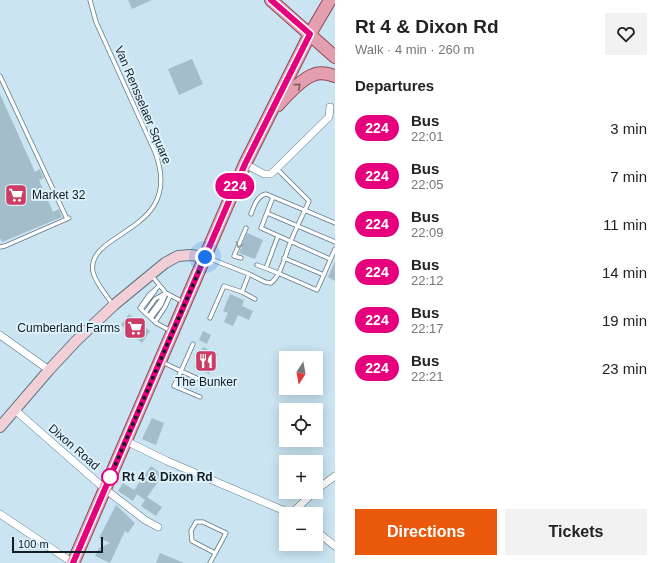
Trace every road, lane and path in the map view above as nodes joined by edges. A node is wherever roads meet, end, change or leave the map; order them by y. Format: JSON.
{"nodes":[{"id":1,"x":90,"y":0,"type":"edge"},
{"id":2,"x":271,"y":0,"type":"edge"},
{"id":3,"x":330,"y":0,"type":"edge"},
{"id":4,"x":310,"y":34,"type":"junction"},
{"id":5,"x":335,"y":56,"type":"edge"},
{"id":6,"x":0,"y":76,"type":"edge"},
{"id":7,"x":335,"y":76,"type":"edge"},
{"id":8,"x":330,"y":107,"type":"dead end"},
{"id":9,"x":270,"y":113,"type":"junction"},
{"id":10,"x":245,"y":164,"type":"junction"},
{"id":11,"x":276,"y":169,"type":"junction"},
{"id":12,"x":273,"y":197,"type":"junction"},
{"id":13,"x":305,"y":210,"type":"junction"},
{"id":14,"x":267,"y":212,"type":"junction"},
{"id":15,"x":251,"y":214,"type":"dead end"},
{"id":16,"x":335,"y":223,"type":"edge"},
{"id":17,"x":297,"y":226,"type":"junction"},
{"id":18,"x":246,"y":228,"type":"dead end"},
{"id":19,"x":278,"y":236,"type":"junction"},
{"id":20,"x":290,"y":241,"type":"junction"},
{"id":21,"x":335,"y":242,"type":"edge"},
{"id":22,"x":0,"y":246,"type":"edge"},
{"id":23,"x":335,"y":248,"type":"edge"},
{"id":24,"x":205,"y":257,"type":"junction"},
{"id":25,"x":241,"y":258,"type":"dead end"},
{"id":26,"x":284,"y":258,"type":"junction"},
{"id":27,"x":330,"y":259,"type":"junction"},
{"id":28,"x":257,"y":265,"type":"dead end"},
{"id":29,"x":266,"y":268,"type":"junction"},
{"id":30,"x":278,"y":273,"type":"junction"},
{"id":31,"x":249,"y":274,"type":"junction"},
{"id":32,"x":151,"y":275,"type":"junction"},
{"id":33,"x":324,"y":275,"type":"junction"},
{"id":34,"x":159,"y":286,"type":"junction"},
{"id":35,"x":242,"y":292,"type":"junction"},
{"id":36,"x":166,"y":294,"type":"junction"},
{"id":37,"x":170,"y":296,"type":"junction"},
{"id":38,"x":256,"y":299,"type":"dead end"},
{"id":39,"x":184,"y":302,"type":"junction"},
{"id":40,"x":114,"y":305,"type":"junction"},
{"id":41,"x":143,"y":311,"type":"junction"},
{"id":42,"x":150,"y":317,"type":"junction"},
{"id":43,"x":210,"y":318,"type":"dead end"},
{"id":44,"x":155,"y":322,"type":"junction"},
{"id":45,"x":172,"y":331,"type":"junction"},
{"id":46,"x":0,"y":335,"type":"edge"},
{"id":47,"x":193,"y":344,"type":"dead end"},
{"id":48,"x":160,"y":361,"type":"junction"},
{"id":49,"x":49,"y":370,"type":"junction"},
{"id":50,"x":181,"y":371,"type":"junction"},
{"id":51,"x":203,"y":381,"type":"dead end"},
{"id":52,"x":200,"y":397,"type":"dead end"},
{"id":53,"x":14,"y":410,"type":"junction"},
{"id":54,"x":0,"y":427,"type":"edge"},
{"id":55,"x":126,"y":441,"type":"junction"},
{"id":56,"x":335,"y":476,"type":"edge"},
{"id":57,"x":323,"y":485,"type":"edge"},
{"id":58,"x":105,"y":489,"type":"junction"},
{"id":59,"x":307,"y":499,"type":"edge"},
{"id":60,"x":298,"y":507,"type":"edge"},
{"id":61,"x":279,"y":509,"type":"edge"},
{"id":62,"x":0,"y":514,"type":"edge"},
{"id":63,"x":158,"y":527,"type":"dead end"},
{"id":64,"x":323,"y":537,"type":"edge"},
{"id":65,"x":335,"y":546,"type":"edge"},
{"id":66,"x":215,"y":553,"type":"junction"},
{"id":67,"x":73,"y":563,"type":"edge"},
{"id":68,"x":210,"y":563,"type":"edge"}],
"edges":[{"from":1,"to":40,"type":"lane","name":"Van Rensselaer Square"},
{"from":2,"to":4,"type":"main road"},
{"from":3,"to":4,"type":"main road"},
{"from":4,"to":5,"type":"main road"},
{"from":4,"to":9,"type":"main road"},
{"from":6,"to":22,"type":"lane"},
{"from":9,"to":7,"type":"main road","one_way":true},
{"from":8,"to":11,"type":"street"},
{"from":9,"to":10,"type":"main road"},
{"from":10,"to":11,"type":"street"},
{"from":10,"to":24,"type":"main road"},
{"from":11,"to":13,"type":"lane"},
{"from":12,"to":13,"type":"lane"},
{"from":12,"to":14,"type":"lane"},
{"from":12,"to":15,"type":"lane"},
{"from":13,"to":16,"type":"lane"},
{"from":13,"to":17,"type":"lane"},
{"from":14,"to":17,"type":"lane"},
{"from":14,"to":19,"type":"lane"},
{"from":17,"to":20,"type":"lane"},
{"from":17,"to":21,"type":"lane"},
{"from":18,"to":25,"type":"lane","one_way":true},
{"from":19,"to":20,"type":"lane"},
{"from":19,"to":29,"type":"lane"},
{"from":20,"to":26,"type":"lane"},
{"from":20,"to":27,"type":"lane"},
{"from":23,"to":27,"type":"lane"},
{"from":24,"to":31,"type":"lane"},
{"from":24,"to":32,"type":"street"},
{"from":24,"to":39,"type":"main road"},
{"from":26,"to":30,"type":"lane"},
{"from":26,"to":33,"type":"lane"},
{"from":27,"to":33,"type":"lane"},
{"from":28,"to":29,"type":"lane"},
{"from":29,"to":30,"type":"lane"},
{"from":30,"to":31,"type":"lane"},
{"from":30,"to":33,"type":"lane"},
{"from":31,"to":35,"type":"lane"},
{"from":32,"to":34,"type":"lane"},
{"from":32,"to":40,"type":"street"},
{"from":34,"to":36,"type":"lane"},
{"from":34,"to":41,"type":"lane"},
{"from":35,"to":38,"type":"lane"},
{"from":35,"to":43,"type":"lane"},
{"from":36,"to":37,"type":"lane"},
{"from":36,"to":41,"type":"lane"},
{"from":36,"to":42,"type":"lane"},
{"from":37,"to":39,"type":"lane"},
{"from":37,"to":44,"type":"lane"},
{"from":39,"to":45,"type":"main road"},
{"from":40,"to":49,"type":"street"},
{"from":41,"to":42,"type":"lane"},
{"from":42,"to":44,"type":"lane"},
{"from":44,"to":45,"type":"lane"},
{"from":45,"to":48,"type":"main road"},
{"from":46,"to":49,"type":"street"},
{"from":47,"to":50,"type":"lane"},
{"from":48,"to":50,"type":"lane"},
{"from":48,"to":55,"type":"main road"},
{"from":49,"to":53,"type":"street"},
{"from":50,"to":51,"type":"lane"},
{"from":50,"to":52,"type":"lane"},
{"from":53,"to":54,"type":"street"},
{"from":53,"to":58,"type":"street","name":"Dixon Road"},
{"from":55,"to":58,"type":"main road"},
{"from":55,"to":61,"type":"street"},
{"from":56,"to":57,"type":"street"},
{"from":58,"to":63,"type":"street","name":"Dixon Road"},
{"from":58,"to":67,"type":"main road"},
{"from":59,"to":60,"type":"street"},
{"from":62,"to":67,"type":"street"},
{"from":64,"to":65,"type":"street"},
{"from":66,"to":66,"type":"lane"},
{"from":66,"to":68,"type":"lane"}]}
